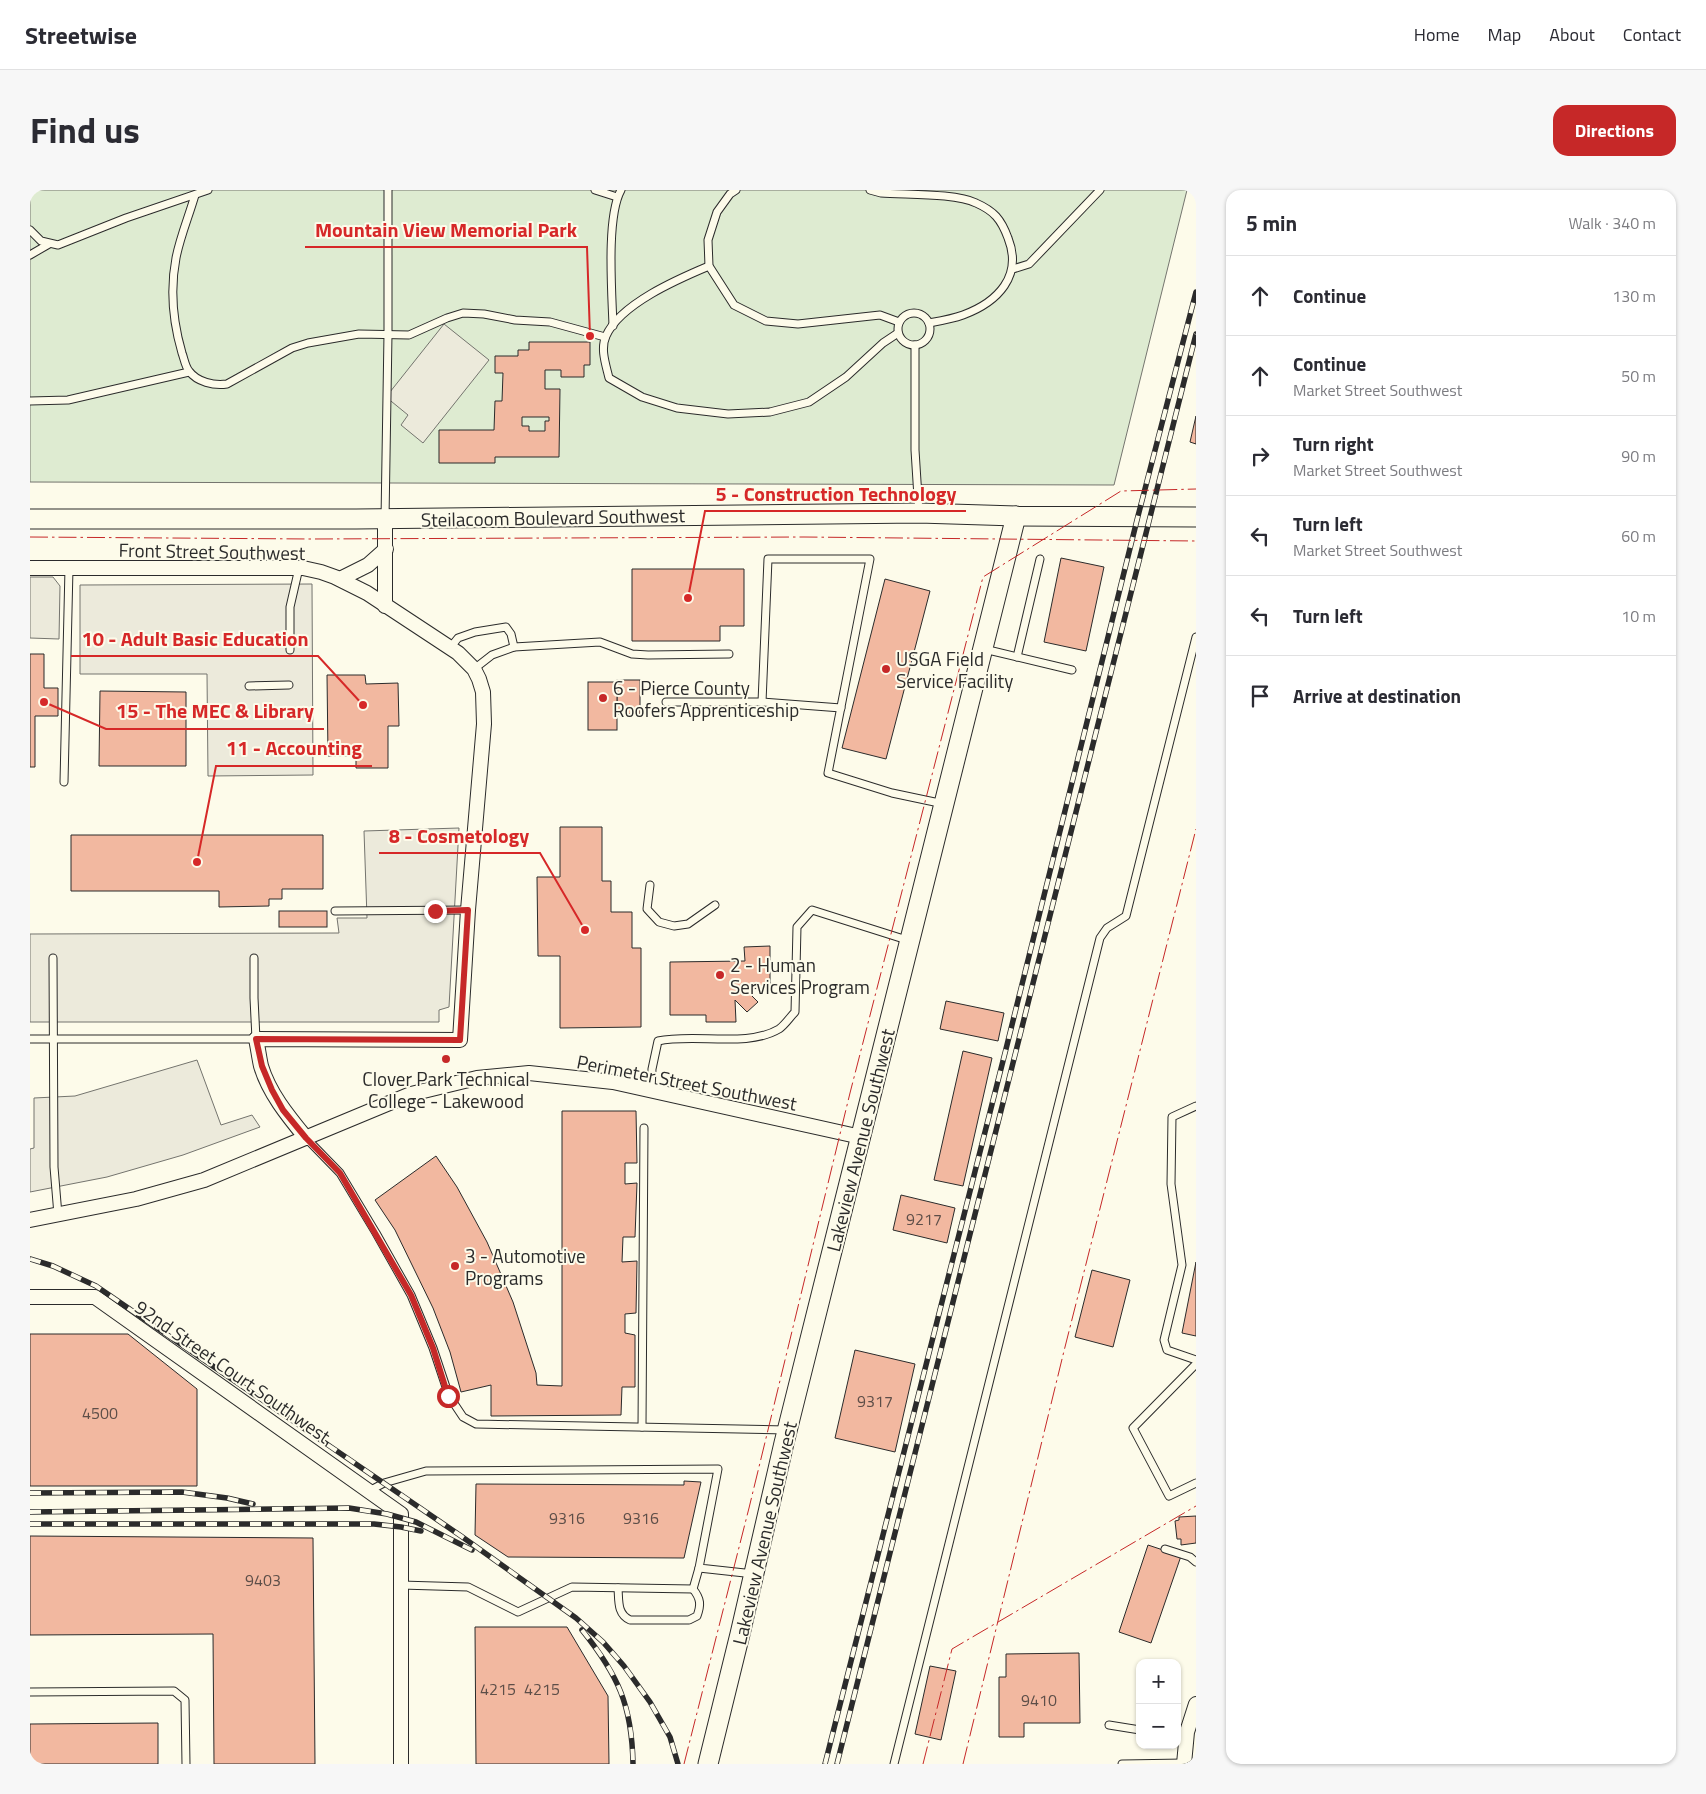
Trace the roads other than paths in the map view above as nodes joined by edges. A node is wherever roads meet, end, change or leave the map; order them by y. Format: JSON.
{"nodes":[{"id":1,"x":208,"y":190,"type":"edge"},
{"id":2,"x":388,"y":190,"type":"edge"},
{"id":3,"x":595,"y":190,"type":"edge"},
{"id":4,"x":736,"y":190,"type":"edge"},
{"id":5,"x":870,"y":190,"type":"edge"},
{"id":6,"x":1100,"y":190,"type":"edge"},
{"id":7,"x":619,"y":194,"type":"edge"},
{"id":8,"x":195,"y":195,"type":"junction"},
{"id":9,"x":30,"y":230,"type":"edge"},
{"id":10,"x":49,"y":244,"type":"junction"},
{"id":11,"x":30,"y":255,"type":"edge"},
{"id":12,"x":710,"y":266,"type":"junction"},
{"id":13,"x":1013,"y":269,"type":"junction"},
{"id":14,"x":899,"y":322,"type":"junction"},
{"id":15,"x":929,"y":323,"type":"junction"},
{"id":16,"x":613,"y":326,"type":"junction"},
{"id":17,"x":898,"y":332,"type":"junction"},
{"id":18,"x":388,"y":334,"type":"junction"},
{"id":19,"x":605,"y":337,"type":"junction"},
{"id":20,"x":915,"y":345,"type":"junction"},
{"id":21,"x":189,"y":372,"type":"junction"},
{"id":22,"x":30,"y":401,"type":"edge"},
{"id":23,"x":919,"y":513,"type":"junction"},
{"id":24,"x":1016,"y":516,"type":"junction"},
{"id":25,"x":1196,"y":517,"type":"edge"},
{"id":26,"x":30,"y":519,"type":"edge"},
{"id":27,"x":386,"y":519,"type":"junction"},
{"id":28,"x":386,"y":549,"type":"junction"},
{"id":29,"x":1040,"y":559,"type":"dead end"},
{"id":30,"x":30,"y":568,"type":"edge"},
{"id":31,"x":69,"y":568,"type":"junction"},
{"id":32,"x":299,"y":568,"type":"junction"},
{"id":33,"x":340,"y":579,"type":"junction"},
{"id":34,"x":385,"y":606,"type":"junction"},
{"id":35,"x":1196,"y":638,"type":"edge"},
{"id":36,"x":514,"y":647,"type":"junction"},
{"id":37,"x":450,"y":648,"type":"junction"},
{"id":38,"x":984,"y":648,"type":"junction"},
{"id":39,"x":290,"y":650,"type":"dead end"},
{"id":40,"x":729,"y":654,"type":"dead end"},
{"id":41,"x":1017,"y":657,"type":"junction"},
{"id":42,"x":474,"y":669,"type":"junction"},
{"id":43,"x":1072,"y":670,"type":"dead end"},
{"id":44,"x":289,"y":684,"type":"dead end"},
{"id":45,"x":249,"y":686,"type":"dead end"},
{"id":46,"x":666,"y":702,"type":"dead end"},
{"id":47,"x":762,"y":702,"type":"junction"},
{"id":48,"x":841,"y":708,"type":"junction"},
{"id":49,"x":64,"y":782,"type":"dead end"},
{"id":50,"x":944,"y":804,"type":"junction"},
{"id":51,"x":650,"y":885,"type":"dead end"},
{"id":52,"x":716,"y":905,"type":"dead end"},
{"id":53,"x":468,"y":910,"type":"junction"},
{"id":54,"x":335,"y":911,"type":"dead end"},
{"id":55,"x":910,"y":941,"type":"junction"},
{"id":56,"x":53,"y":958,"type":"dead end"},
{"id":57,"x":254,"y":958,"type":"dead end"},
{"id":58,"x":30,"y":1039,"type":"edge"},
{"id":59,"x":54,"y":1039,"type":"junction"},
{"id":60,"x":256,"y":1039,"type":"junction"},
{"id":61,"x":651,"y":1090,"type":"junction"},
{"id":62,"x":1196,"y":1106,"type":"edge"},
{"id":63,"x":644,"y":1128,"type":"dead end"},
{"id":64,"x":861,"y":1136,"type":"junction"},
{"id":65,"x":306,"y":1138,"type":"junction"},
{"id":66,"x":58,"y":1215,"type":"junction"},
{"id":67,"x":30,"y":1220,"type":"edge"},
{"id":68,"x":30,"y":1297,"type":"edge"},
{"id":69,"x":1196,"y":1360,"type":"edge"},
{"id":70,"x":1196,"y":1364,"type":"edge"},
{"id":71,"x":642,"y":1427,"type":"junction"},
{"id":72,"x":787,"y":1430,"type":"junction"},
{"id":73,"x":1196,"y":1483,"type":"edge"},
{"id":74,"x":369,"y":1491,"type":"junction"},
{"id":75,"x":1165,"y":1549,"type":"dead end"},
{"id":76,"x":1196,"y":1562,"type":"edge"},
{"id":77,"x":699,"y":1568,"type":"junction"},
{"id":78,"x":754,"y":1574,"type":"junction"},
{"id":79,"x":401,"y":1585,"type":"junction"},
{"id":80,"x":618,"y":1588,"type":"junction"},
{"id":81,"x":693,"y":1589,"type":"junction"},
{"id":82,"x":30,"y":1692,"type":"edge"},
{"id":83,"x":1196,"y":1704,"type":"edge"},
{"id":84,"x":1109,"y":1725,"type":"dead end"},
{"id":85,"x":1136,"y":1729,"type":"edge"},
{"id":86,"x":1182,"y":1738,"type":"edge"},
{"id":87,"x":186,"y":1764,"type":"edge"},
{"id":88,"x":402,"y":1764,"type":"edge"},
{"id":89,"x":708,"y":1764,"type":"edge"},
{"id":90,"x":894,"y":1764,"type":"edge"},
{"id":91,"x":1122,"y":1764,"type":"edge"},
{"id":92,"x":1148,"y":1764,"type":"edge"},
{"id":93,"x":1184,"y":1764,"type":"edge"}],
"edges":[{"from":1,"to":8,"type":"lane"},
{"from":2,"to":18,"type":"lane"},
{"from":3,"to":7,"type":"lane"},
{"from":4,"to":12,"type":"lane"},
{"from":5,"to":13,"type":"lane"},
{"from":6,"to":13,"type":"lane"},
{"from":7,"to":16,"type":"lane"},
{"from":8,"to":10,"type":"lane"},
{"from":8,"to":21,"type":"lane"},
{"from":9,"to":10,"type":"lane"},
{"from":10,"to":11,"type":"lane"},
{"from":12,"to":14,"type":"lane"},
{"from":12,"to":16,"type":"lane"},
{"from":13,"to":15,"type":"lane"},
{"from":14,"to":15,"type":"lane"},
{"from":14,"to":17,"type":"lane"},
{"from":15,"to":20,"type":"lane"},
{"from":16,"to":19,"type":"lane"},
{"from":17,"to":19,"type":"lane"},
{"from":17,"to":20,"type":"lane"},
{"from":18,"to":19,"type":"lane"},
{"from":18,"to":21,"type":"lane"},
{"from":18,"to":27,"type":"lane"},
{"from":20,"to":23,"type":"lane"},
{"from":21,"to":22,"type":"lane"},
{"from":23,"to":24,"type":"street","name":"Steilacoom Boulevard Southwest"},
{"from":23,"to":27,"type":"street","name":"Steilacoom Boulevard Southwest"},
{"from":24,"to":25,"type":"street","name":"Steilacoom Boulevard Southwest"},
{"from":24,"to":38,"type":"street","name":"Lakeview Avenue Southwest"},
{"from":26,"to":27,"type":"street","name":"Steilacoom Boulevard Southwest"},
{"from":27,"to":28,"type":"street"},
{"from":28,"to":33,"type":"street"},
{"from":28,"to":34,"type":"street"},
{"from":29,"to":41,"type":"lane"},
{"from":30,"to":31,"type":"street","name":"Front Street Southwest"},
{"from":31,"to":32,"type":"street","name":"Front Street Southwest"},
{"from":31,"to":49,"type":"lane"},
{"from":32,"to":33,"type":"street","name":"Front Street Southwest"},
{"from":32,"to":39,"type":"lane"},
{"from":33,"to":34,"type":"street","name":"Front Street Southwest"},
{"from":34,"to":37,"type":"street","name":"Front Street Southwest"},
{"from":35,"to":90,"type":"lane"},
{"from":36,"to":37,"type":"lane"},
{"from":36,"to":40,"type":"lane"},
{"from":36,"to":42,"type":"lane"},
{"from":37,"to":42,"type":"street","name":"Front Street Southwest"},
{"from":38,"to":41,"type":"lane"},
{"from":38,"to":50,"type":"street","name":"Lakeview Avenue Southwest"},
{"from":41,"to":43,"type":"lane"},
{"from":42,"to":53,"type":"street"},
{"from":44,"to":45,"type":"lane"},
{"from":46,"to":47,"type":"lane"},
{"from":47,"to":48,"type":"lane"},
{"from":47,"to":48,"type":"lane"},
{"from":48,"to":50,"type":"lane"},
{"from":50,"to":55,"type":"street","name":"Lakeview Avenue Southwest"},
{"from":51,"to":52,"type":"lane"},
{"from":53,"to":54,"type":"lane"},
{"from":53,"to":60,"type":"street"},
{"from":55,"to":61,"type":"lane"},
{"from":55,"to":64,"type":"street","name":"Lakeview Avenue Southwest"},
{"from":56,"to":59,"type":"lane"},
{"from":57,"to":60,"type":"lane"},
{"from":58,"to":59,"type":"lane"},
{"from":59,"to":60,"type":"lane"},
{"from":59,"to":66,"type":"lane"},
{"from":60,"to":65,"type":"street"},
{"from":61,"to":64,"type":"street","name":"Perimeter Street Southwest"},
{"from":61,"to":65,"type":"street","name":"Perimeter Street Southwest"},
{"from":62,"to":69,"type":"lane"},
{"from":63,"to":71,"type":"lane"},
{"from":64,"to":72,"type":"street","name":"Lakeview Avenue Southwest"},
{"from":65,"to":66,"type":"street","name":"Perimeter Street Southwest"},
{"from":65,"to":71,"type":"lane"},
{"from":66,"to":67,"type":"street","name":"Perimeter Street Southwest"},
{"from":68,"to":74,"type":"street","name":"92nd Street Court Southwest"},
{"from":70,"to":73,"type":"lane"},
{"from":71,"to":72,"type":"lane"},
{"from":72,"to":78,"type":"street","name":"Lakeview Avenue Southwest"},
{"from":74,"to":77,"type":"lane"},
{"from":74,"to":79,"type":"street","name":"92nd Street Court Southwest"},
{"from":75,"to":76,"type":"lane"},
{"from":77,"to":78,"type":"lane"},
{"from":77,"to":81,"type":"lane"},
{"from":78,"to":89,"type":"street","name":"Lakeview Avenue Southwest"},
{"from":79,"to":80,"type":"lane"},
{"from":79,"to":88,"type":"street"},
{"from":80,"to":81,"type":"lane"},
{"from":80,"to":81,"type":"lane"},
{"from":82,"to":87,"type":"lane"},
{"from":83,"to":86,"type":"street"},
{"from":84,"to":85,"type":"lane"},
{"from":86,"to":93,"type":"street"},
{"from":91,"to":92,"type":"lane"},
{"from":92,"to":93,"type":"lane"}]}
